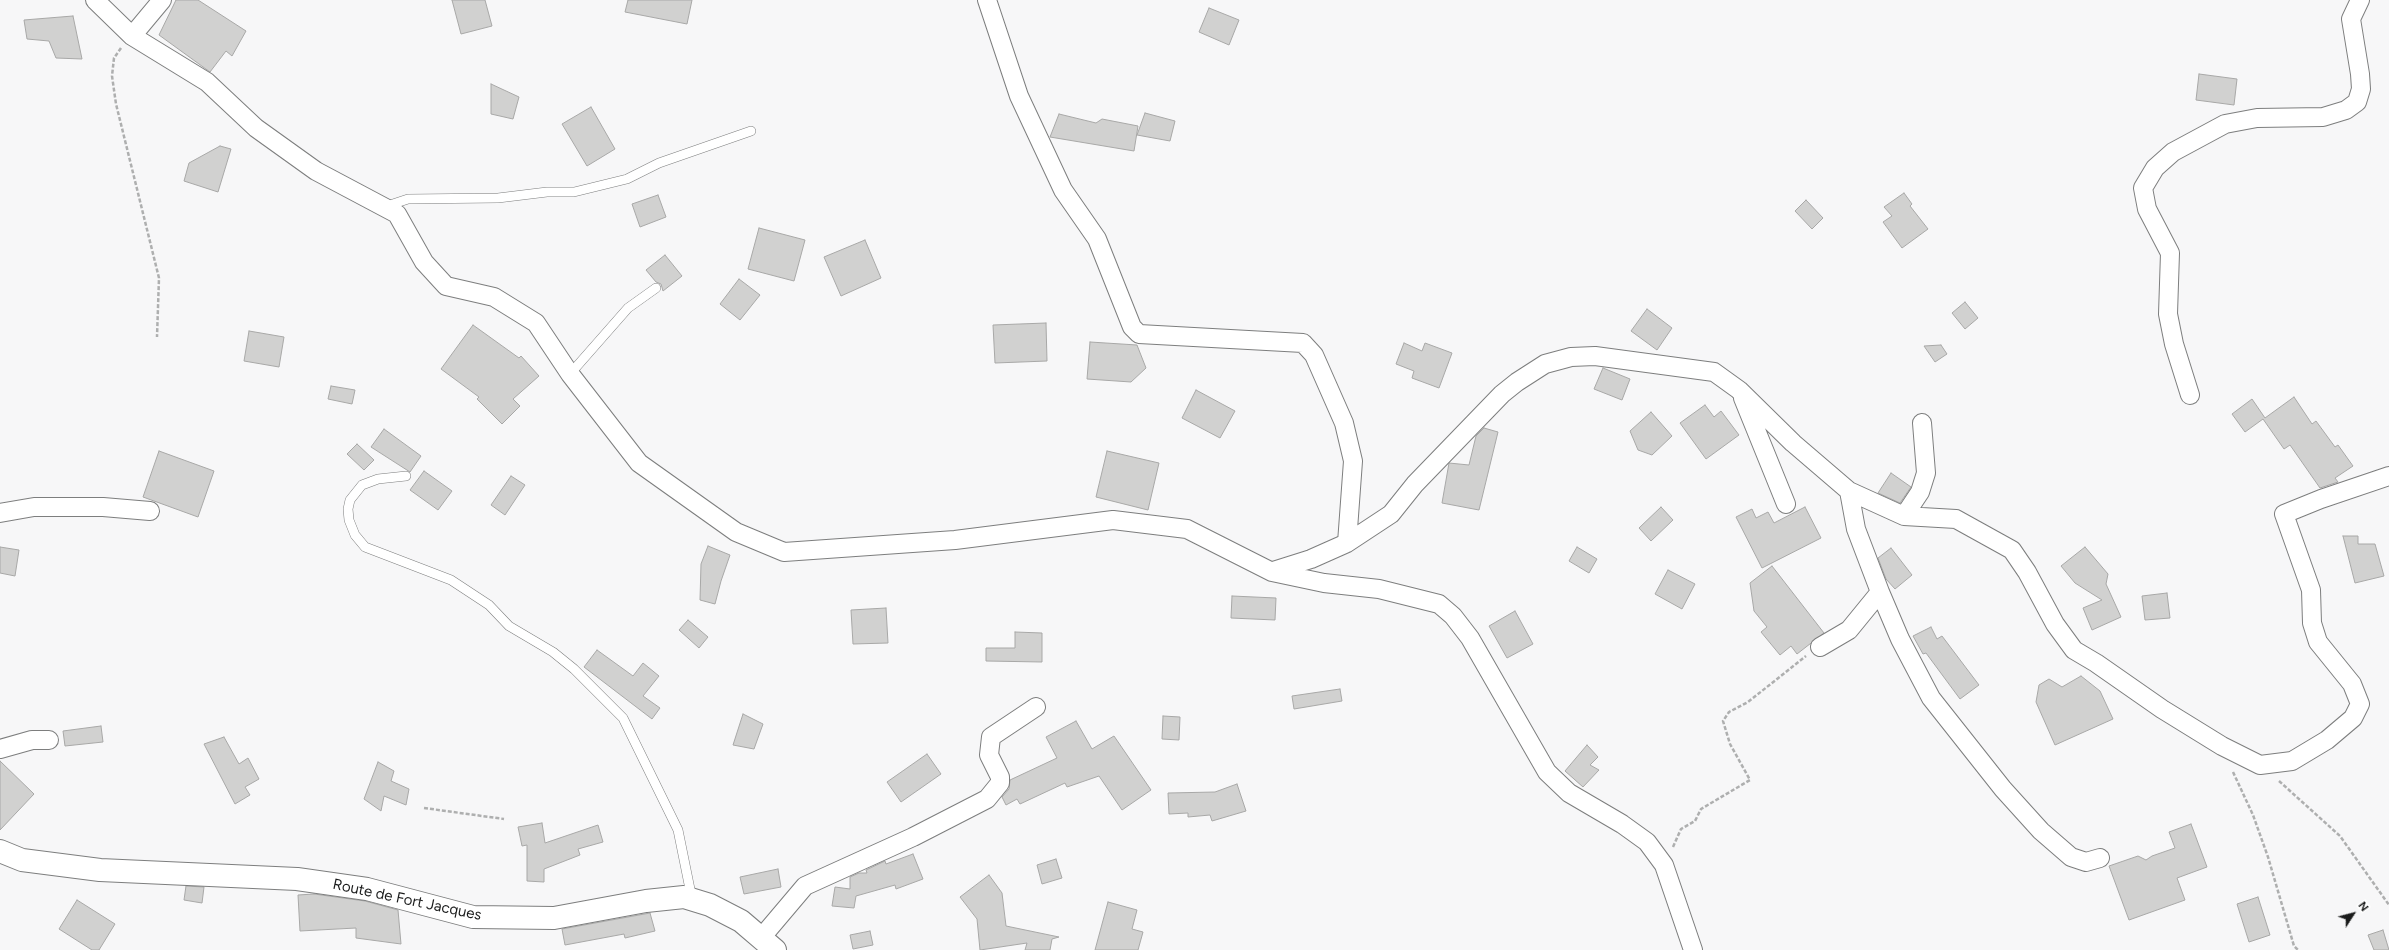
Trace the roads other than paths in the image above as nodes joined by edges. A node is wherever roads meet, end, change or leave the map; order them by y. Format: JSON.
{"nodes":[{"id":1,"x":95,"y":0,"type":"edge"},
{"id":2,"x":162,"y":0,"type":"edge"},
{"id":3,"x":987,"y":0,"type":"edge"},
{"id":4,"x":2360,"y":0,"type":"edge"},
{"id":5,"x":132,"y":36,"type":"junction"},
{"id":6,"x":751,"y":131,"type":"dead end"},
{"id":7,"x":384,"y":207,"type":"junction"},
{"id":8,"x":656,"y":288,"type":"dead end"},
{"id":9,"x":570,"y":374,"type":"junction"},
{"id":10,"x":1739,"y":390,"type":"junction"},
{"id":11,"x":2190,"y":395,"type":"dead end"},
{"id":12,"x":1922,"y":423,"type":"dead end"},
{"id":13,"x":406,"y":476,"type":"dead end"},
{"id":14,"x":2389,"y":476,"type":"edge"},
{"id":15,"x":1848,"y":491,"type":"junction"},
{"id":16,"x":1786,"y":504,"type":"dead end"},
{"id":17,"x":150,"y":511,"type":"dead end"},
{"id":18,"x":0,"y":513,"type":"edge"},
{"id":19,"x":1904,"y":516,"type":"junction"},
{"id":20,"x":1347,"y":543,"type":"junction"},
{"id":21,"x":1272,"y":572,"type":"junction"},
{"id":22,"x":1880,"y":592,"type":"junction"},
{"id":23,"x":1820,"y":647,"type":"road end"},
{"id":24,"x":1036,"y":708,"type":"dead end"},
{"id":25,"x":49,"y":740,"type":"dead end"},
{"id":26,"x":0,"y":749,"type":"edge"},
{"id":27,"x":0,"y":851,"type":"edge"},
{"id":28,"x":2100,"y":858,"type":"dead end"},
{"id":29,"x":692,"y":899,"type":"junction"},
{"id":30,"x":768,"y":944,"type":"edge"},
{"id":31,"x":1693,"y":950,"type":"edge"}],
"edges":[{"from":1,"to":5,"type":"street"},
{"from":2,"to":5,"type":"street"},
{"from":3,"to":20,"type":"street"},
{"from":4,"to":11,"type":"street"},
{"from":5,"to":7,"type":"street"},
{"from":6,"to":7,"type":"lane"},
{"from":7,"to":9,"type":"street"},
{"from":8,"to":9,"type":"lane"},
{"from":9,"to":21,"type":"street"},
{"from":10,"to":15,"type":"street"},
{"from":10,"to":16,"type":"street"},
{"from":10,"to":20,"type":"street"},
{"from":12,"to":19,"type":"street"},
{"from":13,"to":29,"type":"lane"},
{"from":14,"to":19,"type":"street"},
{"from":15,"to":19,"type":"street"},
{"from":15,"to":22,"type":"street"},
{"from":17,"to":18,"type":"street"},
{"from":20,"to":21,"type":"street"},
{"from":21,"to":31,"type":"street"},
{"from":22,"to":23,"type":"street"},
{"from":22,"to":28,"type":"street"},
{"from":24,"to":30,"type":"street"},
{"from":25,"to":26,"type":"street"},
{"from":27,"to":29,"type":"street","name":"Route de Fort Jacques"},
{"from":29,"to":30,"type":"street","name":"Route de Fort Jacques"}]}
